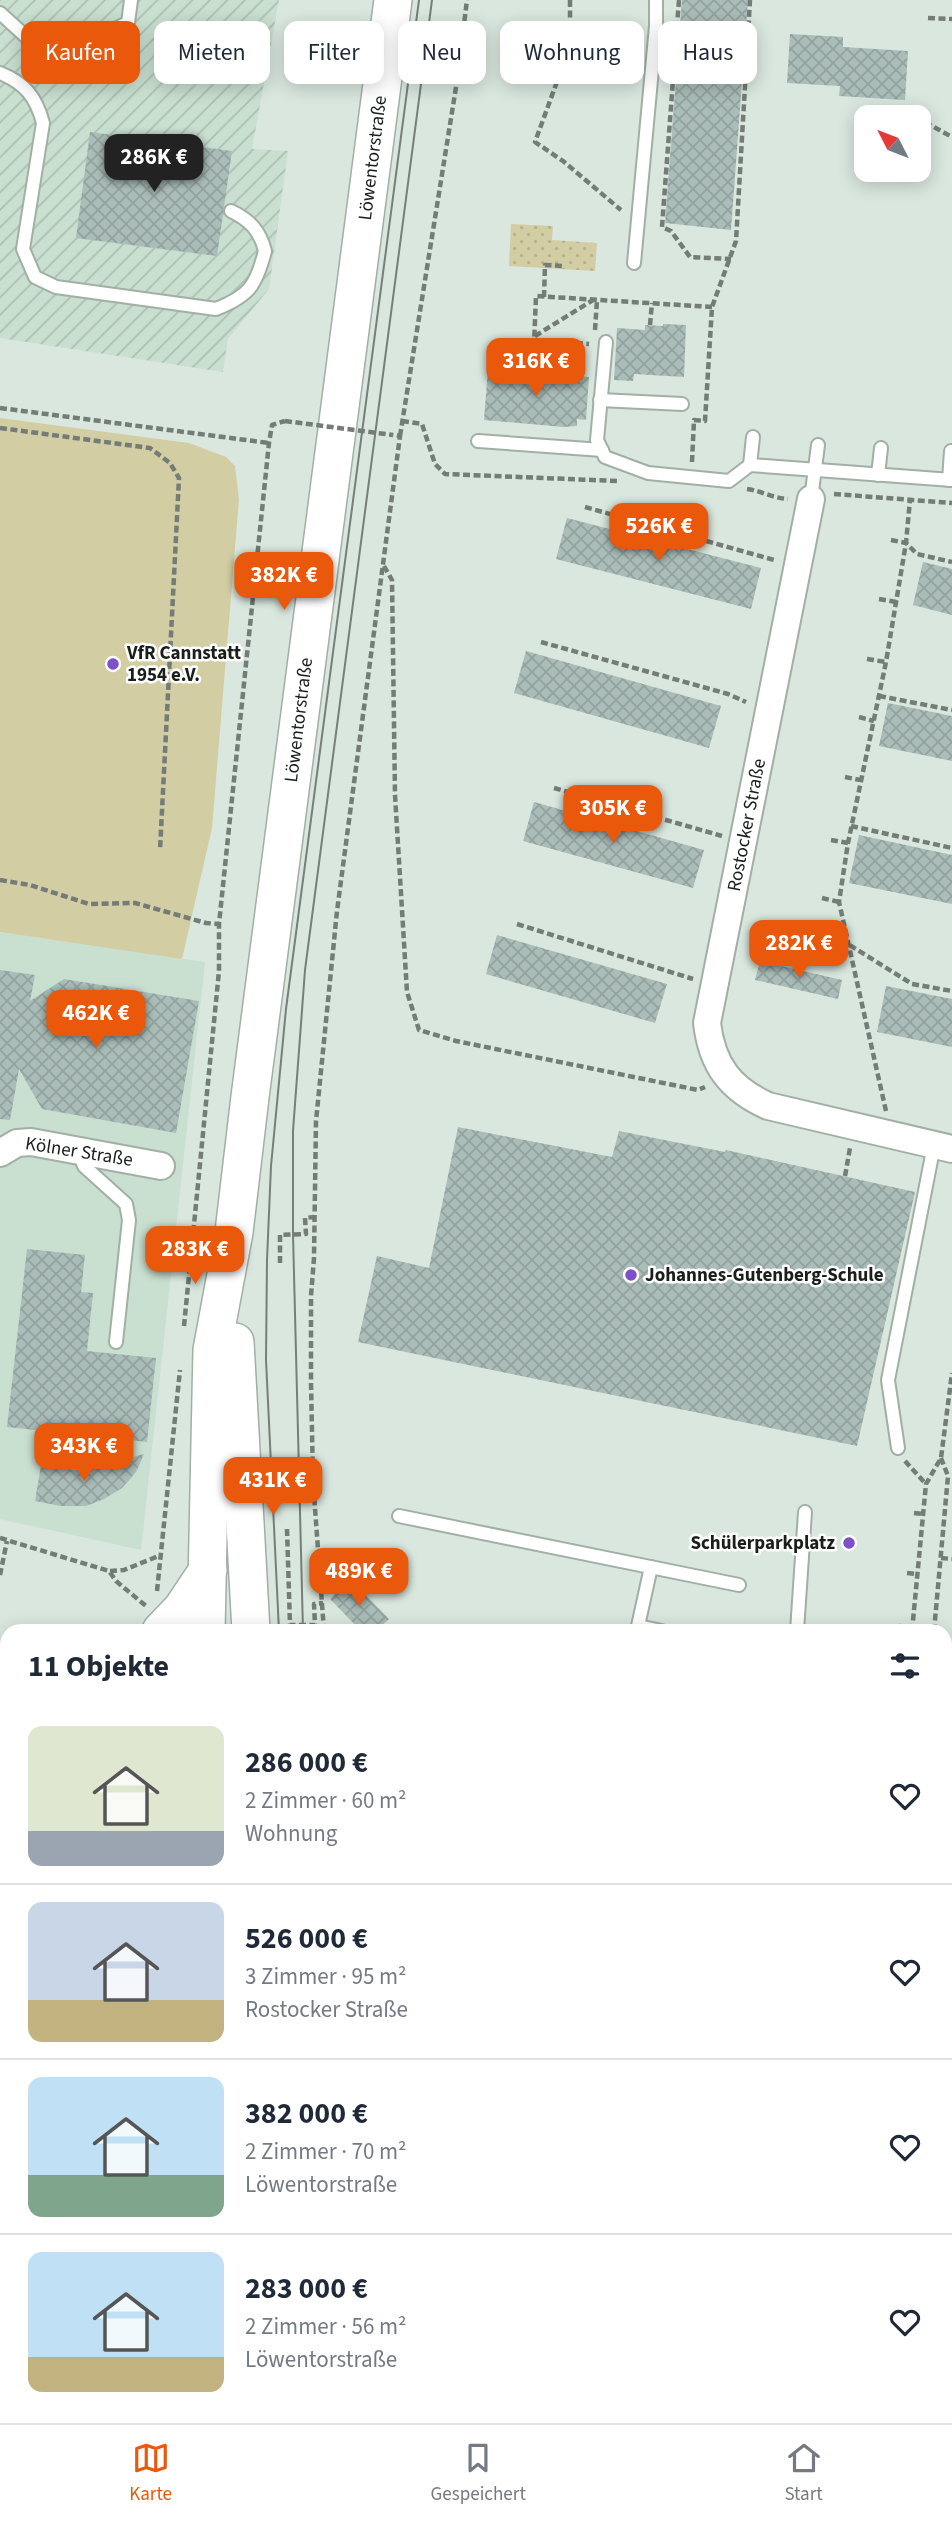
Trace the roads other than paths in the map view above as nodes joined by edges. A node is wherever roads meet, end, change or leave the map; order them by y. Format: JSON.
{"nodes":[{"id":1,"x":131,"y":0,"type":"edge"},
{"id":2,"x":393,"y":0,"type":"edge"},
{"id":3,"x":656,"y":0,"type":"edge"},
{"id":4,"x":0,"y":13,"type":"edge"},
{"id":5,"x":0,"y":72,"type":"edge"},
{"id":6,"x":231,"y":211,"type":"dead end"},
{"id":7,"x":634,"y":263,"type":"dead end"},
{"id":8,"x":600,"y":343,"type":"road end"},
{"id":9,"x":600,"y":400,"type":"junction"},
{"id":10,"x":682,"y":404,"type":"dead end"},
{"id":11,"x":753,"y":437,"type":"dead end"},
{"id":12,"x":478,"y":441,"type":"dead end"},
{"id":13,"x":818,"y":445,"type":"dead end"},
{"id":14,"x":881,"y":448,"type":"dead end"},
{"id":15,"x":602,"y":450,"type":"junction"},
{"id":16,"x":951,"y":452,"type":"edge"},
{"id":17,"x":750,"y":466,"type":"junction"},
{"id":18,"x":814,"y":470,"type":"junction"},
{"id":19,"x":878,"y":475,"type":"junction"},
{"id":20,"x":950,"y":480,"type":"edge"},
{"id":21,"x":810,"y":499,"type":"joint"},
{"id":22,"x":943,"y":1147,"type":"edge"},
{"id":23,"x":78,"y":1150,"type":"junction"},
{"id":24,"x":0,"y":1153,"type":"edge"},
{"id":25,"x":161,"y":1166,"type":"dead end"},
{"id":26,"x":234,"y":1232,"type":"junction"},
{"id":27,"x":117,"y":1342,"type":"dead end"},
{"id":28,"x":898,"y":1448,"type":"road end"},
{"id":29,"x":805,"y":1512,"type":"dead end"},
{"id":30,"x":399,"y":1516,"type":"dead end"},
{"id":31,"x":651,"y":1567,"type":"junction"},
{"id":32,"x":208,"y":1570,"type":"junction"},
{"id":33,"x":739,"y":1585,"type":"dead end"},
{"id":34,"x":156,"y":1619,"type":"edge"},
{"id":35,"x":206,"y":1624,"type":"edge"},
{"id":36,"x":251,"y":1624,"type":"edge"},
{"id":37,"x":638,"y":1624,"type":"edge"},
{"id":38,"x":797,"y":1624,"type":"edge"}],
"edges":[{"from":1,"to":4,"type":"lane"},
{"from":2,"to":26,"type":"main road","name":"Löwentorstraße"},
{"from":3,"to":7,"type":"lane"},
{"from":5,"to":6,"type":"lane"},
{"from":8,"to":9,"type":"lane"},
{"from":9,"to":10,"type":"lane"},
{"from":9,"to":15,"type":"lane"},
{"from":11,"to":17,"type":"lane"},
{"from":12,"to":15,"type":"lane"},
{"from":13,"to":18,"type":"lane"},
{"from":14,"to":19,"type":"lane"},
{"from":15,"to":17,"type":"lane"},
{"from":16,"to":20,"type":"lane"},
{"from":17,"to":18,"type":"lane"},
{"from":18,"to":19,"type":"lane"},
{"from":18,"to":21,"type":"lane"},
{"from":19,"to":20,"type":"lane"},
{"from":21,"to":22,"type":"street","name":"Rostocker Straße"},
{"from":22,"to":28,"type":"lane"},
{"from":23,"to":24,"type":"street","name":"Kölner Straße"},
{"from":23,"to":25,"type":"street","name":"Kölner Straße"},
{"from":23,"to":27,"type":"lane"},
{"from":26,"to":32,"type":"main road","name":"Löwentorstraße"},
{"from":26,"to":36,"type":"main road","name":"Löwentorstraße"},
{"from":29,"to":38,"type":"lane"},
{"from":30,"to":31,"type":"lane"},
{"from":31,"to":33,"type":"lane"},
{"from":31,"to":37,"type":"lane"},
{"from":32,"to":34,"type":"main road"},
{"from":32,"to":35,"type":"main road","name":"Löwentorstraße"}]}
